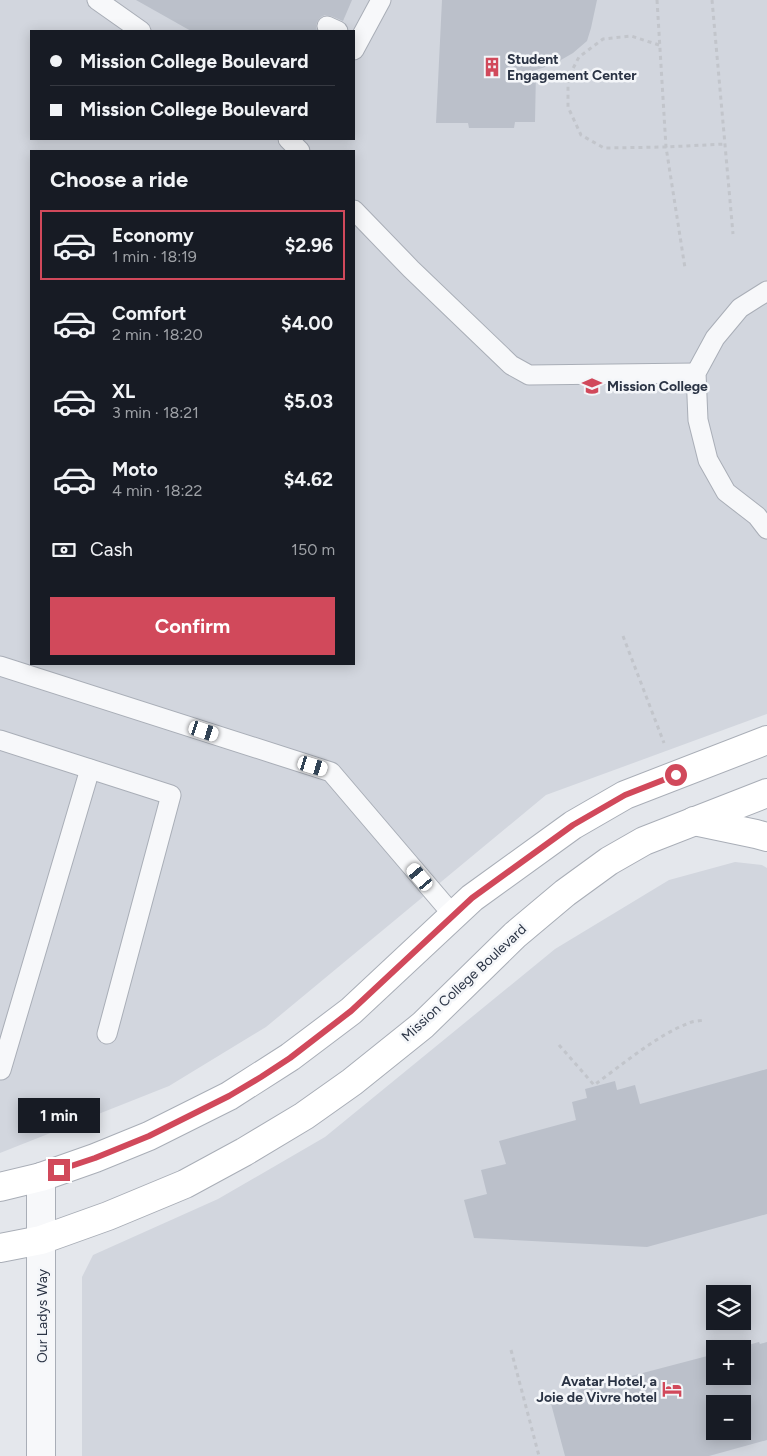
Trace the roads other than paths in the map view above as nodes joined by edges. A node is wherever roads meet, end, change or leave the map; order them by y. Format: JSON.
{"nodes":[{"id":1,"x":96,"y":0,"type":"edge"},
{"id":2,"x":381,"y":0,"type":"edge"},
{"id":3,"x":141,"y":30,"type":"edge"},
{"id":4,"x":355,"y":44,"type":"edge"},
{"id":5,"x":355,"y":211,"type":"edge"},
{"id":6,"x":767,"y":291,"type":"edge"},
{"id":7,"x":696,"y":373,"type":"junction"},
{"id":8,"x":767,"y":529,"type":"edge"},
{"id":9,"x":0,"y":666,"type":"edge"},
{"id":10,"x":0,"y":740,"type":"edge"},
{"id":11,"x":767,"y":740,"type":"edge"},
{"id":12,"x":90,"y":769,"type":"junction"},
{"id":13,"x":767,"y":794,"type":"edge"},
{"id":14,"x":694,"y":822,"type":"junction"},
{"id":15,"x":767,"y":837,"type":"edge"},
{"id":16,"x":453,"y":915,"type":"junction"},
{"id":17,"x":107,"y":1034,"type":"dead end"},
{"id":18,"x":1,"y":1070,"type":"edge"},
{"id":19,"x":41,"y":1177,"type":"junction"},
{"id":20,"x":0,"y":1186,"type":"edge"},
{"id":21,"x":42,"y":1240,"type":"junction"},
{"id":22,"x":0,"y":1248,"type":"edge"},
{"id":23,"x":41,"y":1456,"type":"edge"}],
"edges":[{"from":1,"to":3,"type":"lane"},
{"from":2,"to":4,"type":"lane"},
{"from":5,"to":7,"type":"lane"},
{"from":6,"to":7,"type":"lane"},
{"from":7,"to":8,"type":"lane"},
{"from":9,"to":16,"type":"lane"},
{"from":10,"to":12,"type":"lane"},
{"from":11,"to":16,"type":"street"},
{"from":12,"to":17,"type":"lane"},
{"from":12,"to":18,"type":"lane"},
{"from":13,"to":14,"type":"street","name":"Mission College Boulevard"},
{"from":14,"to":15,"type":"street"},
{"from":14,"to":21,"type":"street","name":"Mission College Boulevard"},
{"from":16,"to":19,"type":"street"},
{"from":19,"to":20,"type":"street"},
{"from":19,"to":21,"type":"street","name":"Our Ladys Way"},
{"from":21,"to":22,"type":"street","name":"Mission College Boulevard"},
{"from":21,"to":23,"type":"street","name":"Our Ladys Way"}]}
